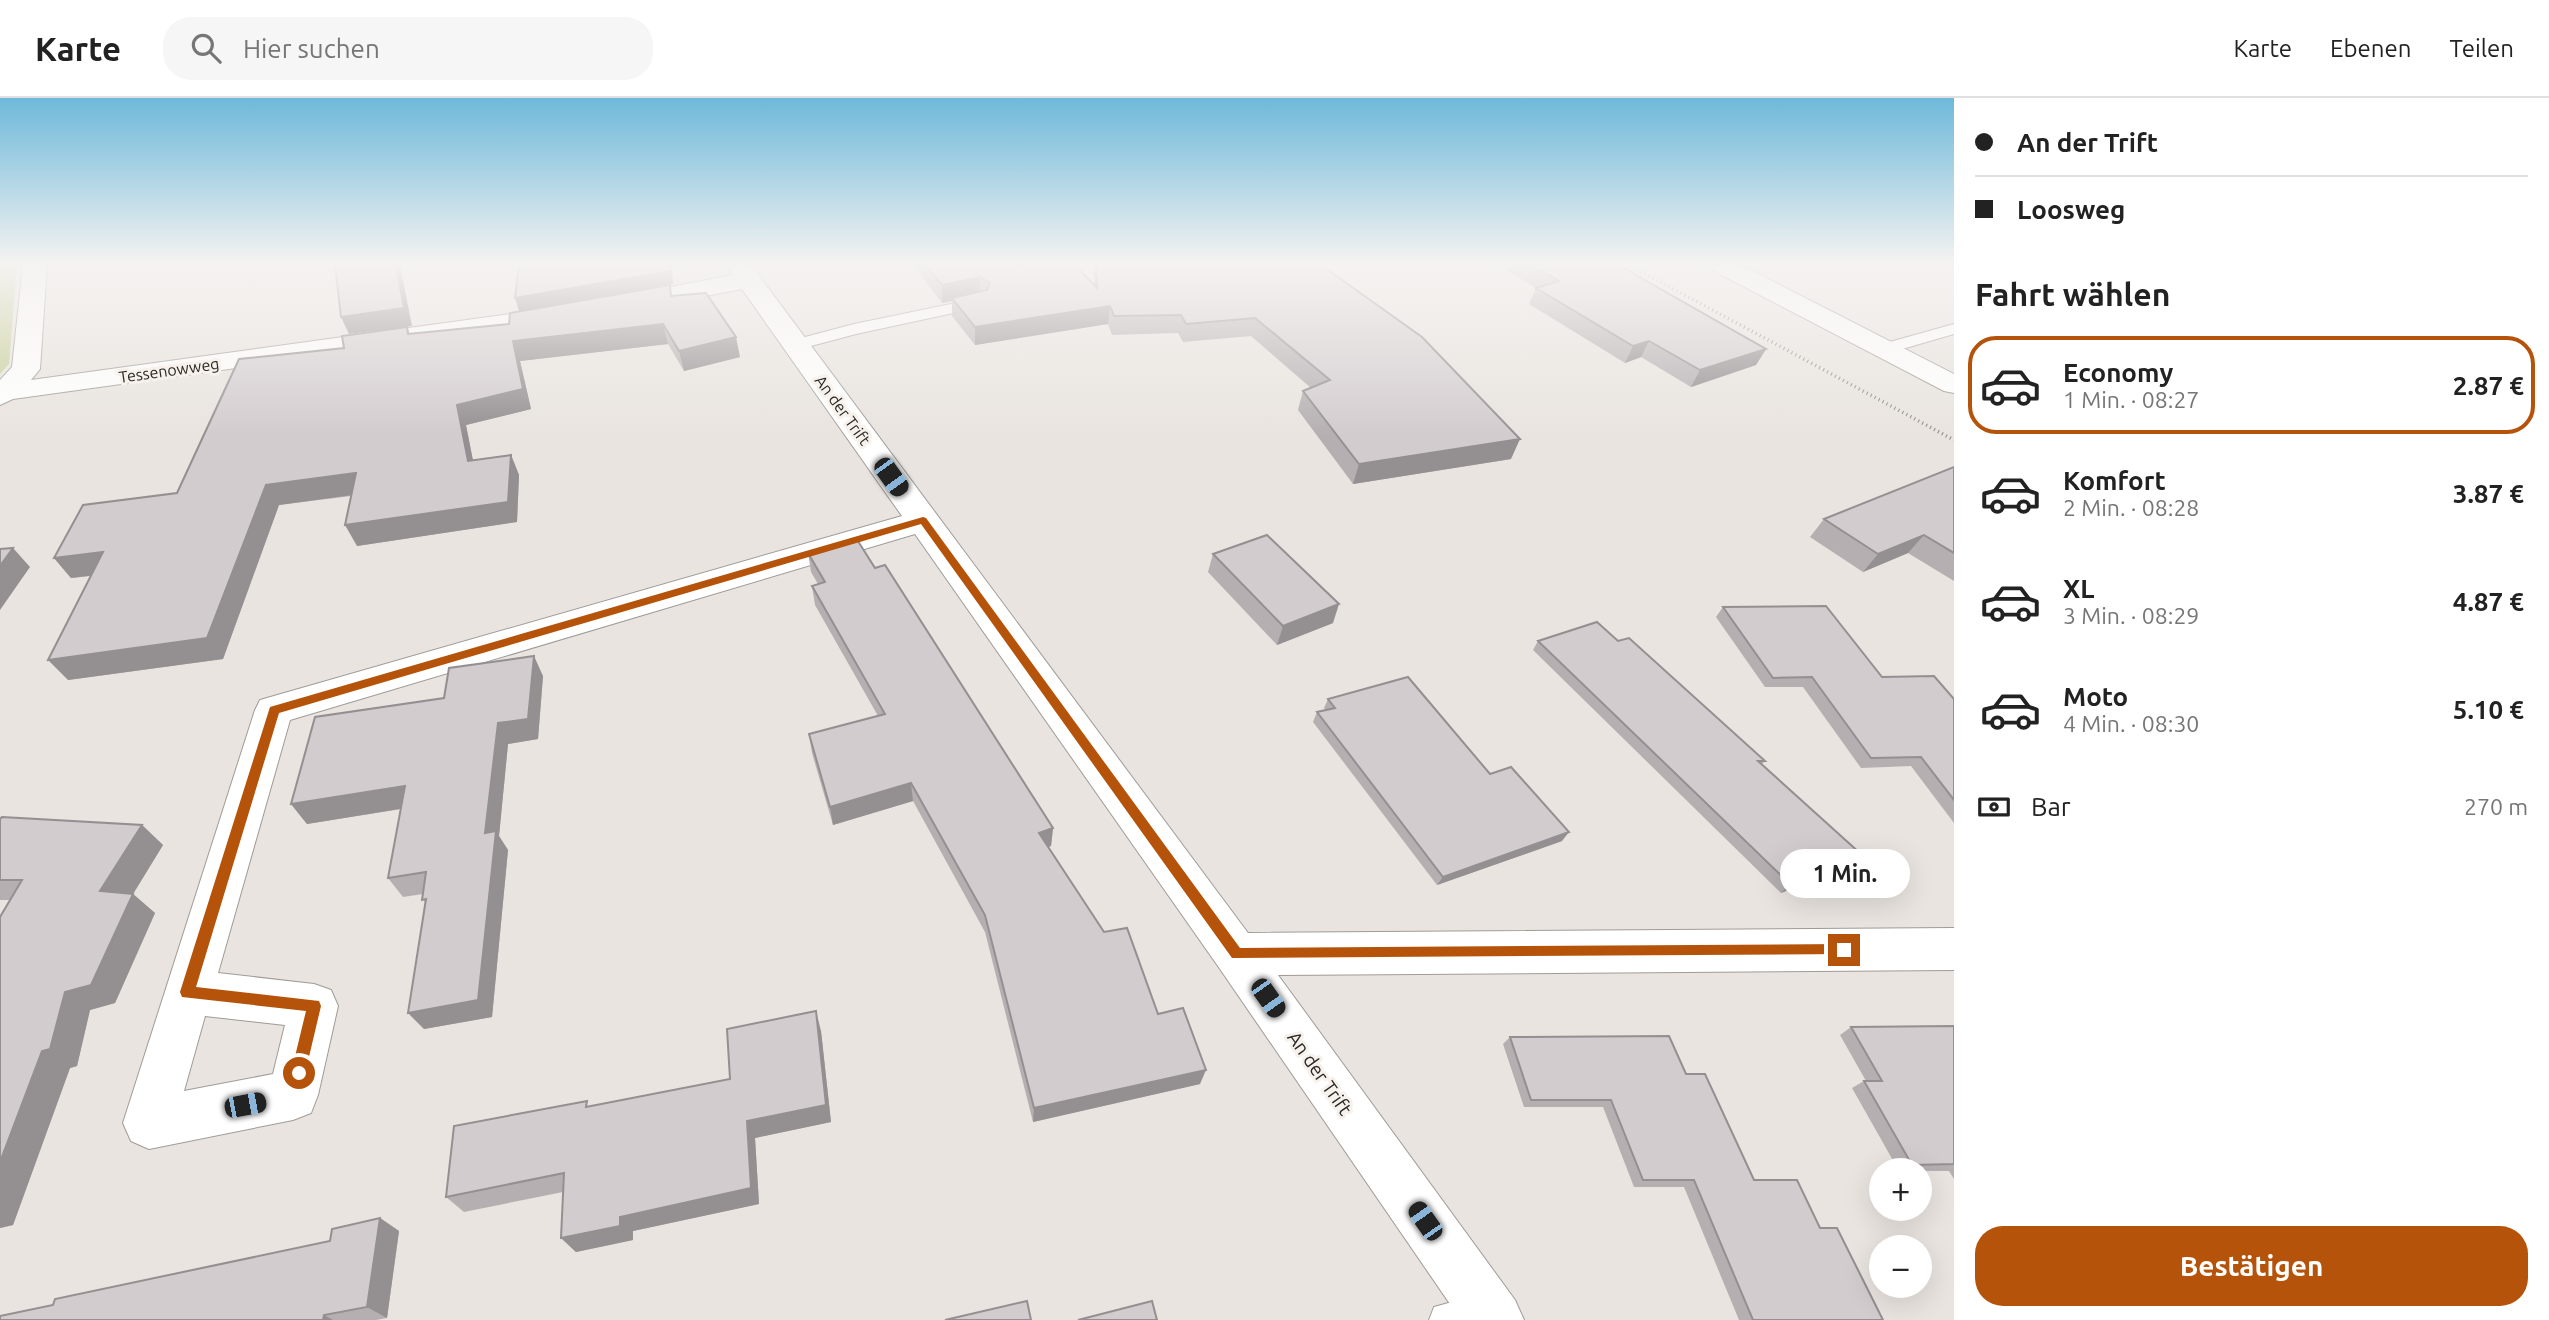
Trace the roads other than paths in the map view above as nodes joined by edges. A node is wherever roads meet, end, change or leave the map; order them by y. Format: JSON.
{"nodes":[{"id":1,"x":30,"y":322,"type":"edge"},
{"id":2,"x":502,"y":322,"type":"edge"},
{"id":3,"x":779,"y":322,"type":"edge"},
{"id":4,"x":888,"y":322,"type":"edge"},
{"id":5,"x":1832,"y":322,"type":"edge"},
{"id":6,"x":1954,"y":329,"type":"edge"},
{"id":7,"x":796,"y":345,"type":"junction"},
{"id":8,"x":1885,"y":349,"type":"junction"},
{"id":9,"x":1954,"y":385,"type":"edge"},
{"id":10,"x":2,"y":394,"type":"edge"},
{"id":11,"x":923,"y":520,"type":"junction"},
{"id":12,"x":1954,"y":949,"type":"edge"},
{"id":13,"x":1236,"y":954,"type":"junction"},
{"id":14,"x":187,"y":992,"type":"dead end"},
{"id":15,"x":1491,"y":1315,"type":"edge"},
{"id":16,"x":1447,"y":1320,"type":"edge"}],
"edges":[{"from":1,"to":10,"type":"street","name":"Tessenowweg"},
{"from":2,"to":10,"type":"street","name":"Tessenowweg"},
{"from":3,"to":7,"type":"street","name":"An der Trift"},
{"from":4,"to":7,"type":"lane"},
{"from":5,"to":8,"type":"street"},
{"from":6,"to":8,"type":"lane"},
{"from":7,"to":11,"type":"street","name":"An der Trift"},
{"from":8,"to":9,"type":"street"},
{"from":11,"to":13,"type":"street","name":"An der Trift"},
{"from":11,"to":14,"type":"street"},
{"from":12,"to":13,"type":"street"},
{"from":13,"to":15,"type":"street","name":"An der Trift"},
{"from":15,"to":16,"type":"lane"}]}
